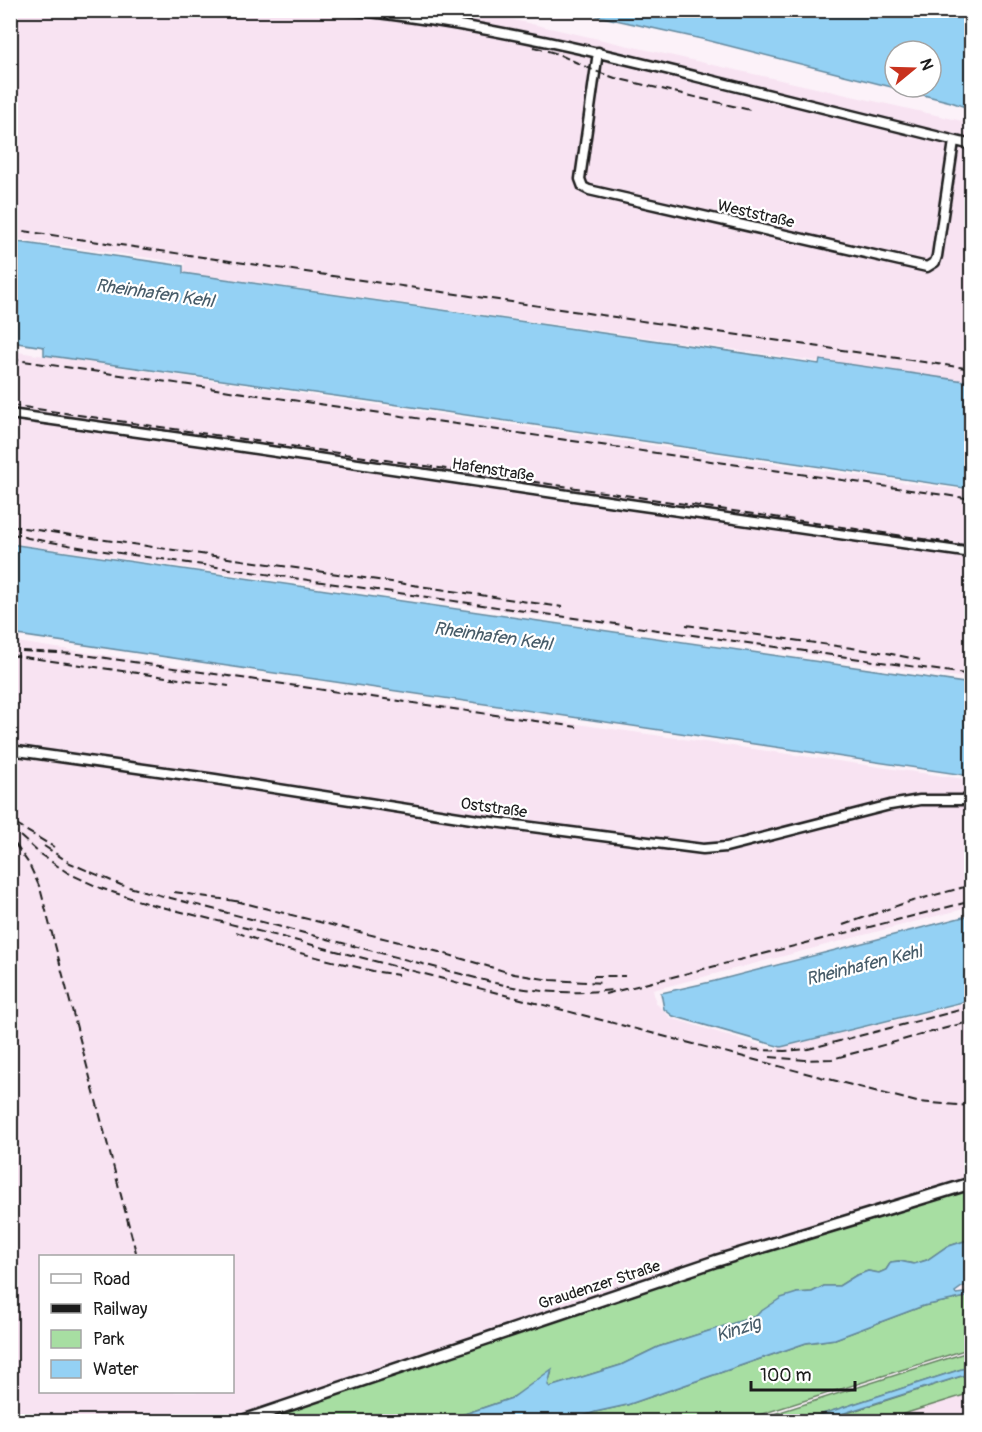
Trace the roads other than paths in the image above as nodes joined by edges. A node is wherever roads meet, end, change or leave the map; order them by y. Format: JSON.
{"nodes":[{"id":1,"x":350,"y":10,"type":"edge"},
{"id":2,"x":598,"y":52,"type":"junction"},
{"id":3,"x":954,"y":141,"type":"junction"},
{"id":4,"x":972,"y":145,"type":"edge"},
{"id":5,"x":10,"y":414,"type":"edge"},
{"id":6,"x":972,"y":553,"type":"edge"},
{"id":7,"x":10,"y":750,"type":"edge"},
{"id":8,"x":972,"y":800,"type":"edge"},
{"id":9,"x":972,"y":1183,"type":"edge"},
{"id":10,"x":239,"y":1422,"type":"edge"}],
"edges":[{"from":1,"to":2,"type":"street"},
{"from":2,"to":3,"type":"street"},
{"from":2,"to":3,"type":"street","name":"Weststraße"},
{"from":3,"to":4,"type":"street"},
{"from":5,"to":6,"type":"street","name":"Hafenstraße"},
{"from":7,"to":8,"type":"street","name":"Oststraße"},
{"from":9,"to":10,"type":"street","name":"Graudenzer Straße"}]}
